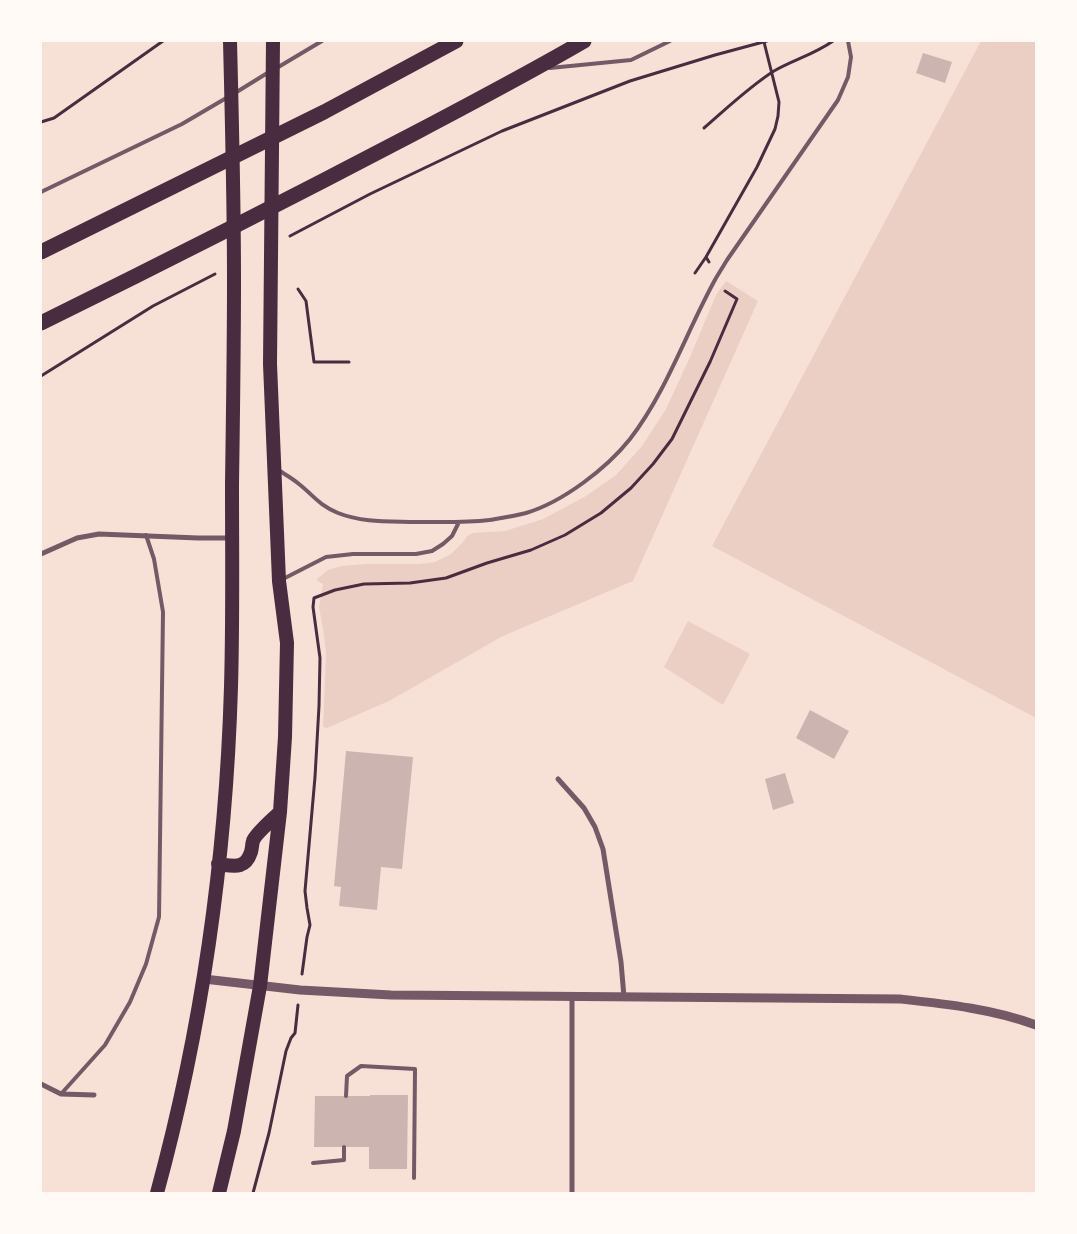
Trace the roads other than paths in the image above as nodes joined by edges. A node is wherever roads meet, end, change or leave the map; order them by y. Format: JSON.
{"nodes":[{"id":1,"x":273,"y":41,"type":"edge"},
{"id":2,"x":322,"y":41,"type":"edge"},
{"id":3,"x":456,"y":41,"type":"edge"},
{"id":4,"x":584,"y":41,"type":"edge"},
{"id":5,"x":670,"y":41,"type":"edge"},
{"id":6,"x":848,"y":41,"type":"edge"},
{"id":7,"x":231,"y":48,"type":"edge"},
{"id":8,"x":536,"y":69,"type":"junction"},
{"id":9,"x":41,"y":192,"type":"edge"},
{"id":10,"x":41,"y":252,"type":"edge"},
{"id":11,"x":41,"y":323,"type":"edge"},
{"id":12,"x":275,"y":468,"type":"junction"},
{"id":13,"x":459,"y":522,"type":"junction"},
{"id":14,"x":146,"y":535,"type":"junction"},
{"id":15,"x":232,"y":538,"type":"junction"},
{"id":16,"x":41,"y":554,"type":"edge"},
{"id":17,"x":279,"y":581,"type":"junction"},
{"id":18,"x":558,"y":779,"type":"dead end"},
{"id":19,"x":280,"y":812,"type":"junction"},
{"id":20,"x":218,"y":864,"type":"junction"},
{"id":21,"x":204,"y":978,"type":"junction"},
{"id":22,"x":260,"y":986,"type":"junction"},
{"id":23,"x":624,"y":997,"type":"junction"},
{"id":24,"x":572,"y":998,"type":"junction"},
{"id":25,"x":1036,"y":1025,"type":"edge"},
{"id":26,"x":41,"y":1084,"type":"edge"},
{"id":27,"x":61,"y":1094,"type":"junction"},
{"id":28,"x":94,"y":1095,"type":"dead end"},
{"id":29,"x":346,"y":1096,"type":"dead end"},
{"id":30,"x":344,"y":1147,"type":"dead end"},
{"id":31,"x":313,"y":1163,"type":"dead end"},
{"id":32,"x":414,"y":1178,"type":"dead end"},
{"id":33,"x":157,"y":1193,"type":"edge"},
{"id":34,"x":219,"y":1193,"type":"edge"},
{"id":35,"x":572,"y":1193,"type":"edge"}],
"edges":[{"from":1,"to":12,"type":"highway"},
{"from":2,"to":9,"type":"lane"},
{"from":3,"to":10,"type":"highway"},
{"from":4,"to":8,"type":"highway"},
{"from":5,"to":8,"type":"lane"},
{"from":6,"to":13,"type":"lane"},
{"from":7,"to":15,"type":"highway"},
{"from":8,"to":11,"type":"highway"},
{"from":12,"to":13,"type":"lane"},
{"from":12,"to":17,"type":"highway"},
{"from":13,"to":17,"type":"lane"},
{"from":14,"to":15,"type":"street"},
{"from":14,"to":16,"type":"street"},
{"from":14,"to":27,"type":"lane"},
{"from":15,"to":20,"type":"highway"},
{"from":17,"to":19,"type":"highway"},
{"from":18,"to":23,"type":"street"},
{"from":19,"to":20,"type":"highway"},
{"from":19,"to":22,"type":"highway"},
{"from":20,"to":21,"type":"highway"},
{"from":21,"to":22,"type":"street"},
{"from":21,"to":33,"type":"highway"},
{"from":22,"to":24,"type":"street"},
{"from":22,"to":34,"type":"highway"},
{"from":23,"to":24,"type":"street"},
{"from":23,"to":25,"type":"street"},
{"from":24,"to":35,"type":"street"},
{"from":26,"to":27,"type":"street"},
{"from":27,"to":28,"type":"street"},
{"from":29,"to":32,"type":"lane"},
{"from":30,"to":31,"type":"lane"}]}
